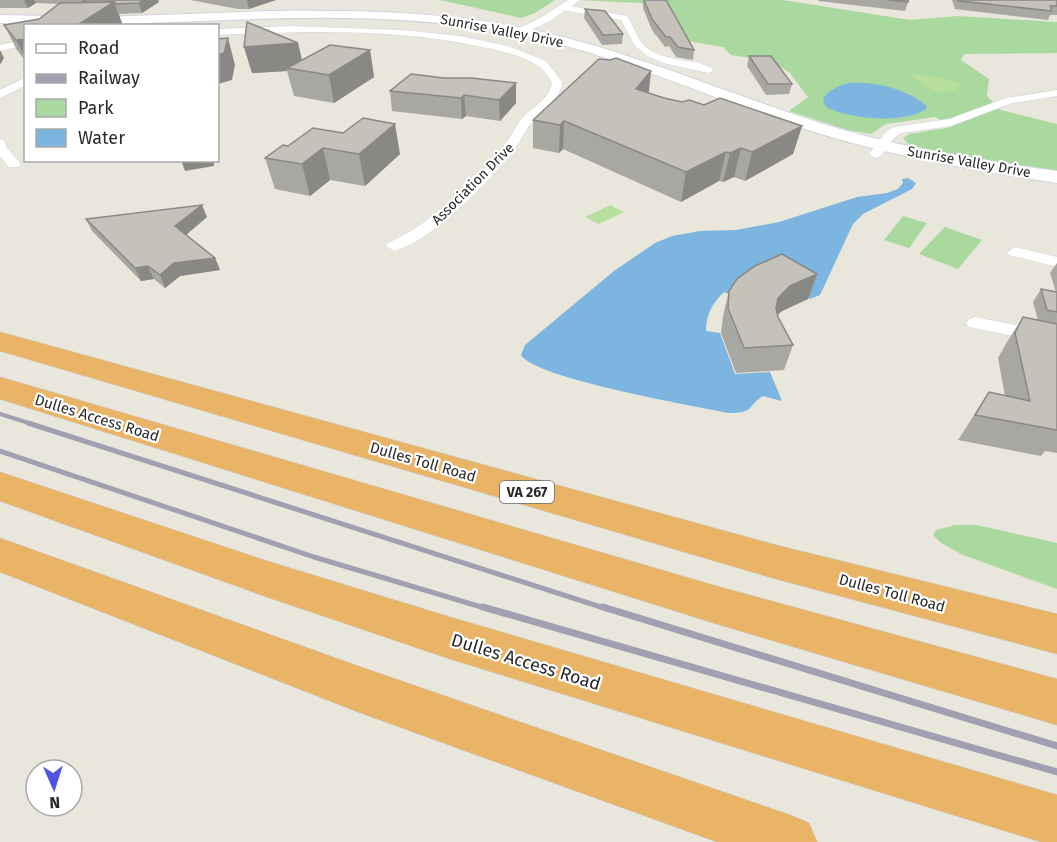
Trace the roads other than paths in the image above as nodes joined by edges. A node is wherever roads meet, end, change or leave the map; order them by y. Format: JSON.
{"nodes":[{"id":1,"x":575,"y":0,"type":"edge"},
{"id":2,"x":565,"y":8,"type":"junction"},
{"id":3,"x":0,"y":19,"type":"edge"},
{"id":4,"x":546,"y":19,"type":"junction"},
{"id":5,"x":269,"y":21,"type":"junction"},
{"id":6,"x":0,"y":24,"type":"edge"},
{"id":7,"x":56,"y":24,"type":"edge"},
{"id":8,"x":171,"y":24,"type":"edge"},
{"id":9,"x":480,"y":24,"type":"junction"},
{"id":10,"x":24,"y":25,"type":"edge"},
{"id":11,"x":219,"y":32,"type":"edge"},
{"id":12,"x":515,"y":34,"type":"junction"},
{"id":13,"x":24,"y":36,"type":"edge"},
{"id":14,"x":24,"y":42,"type":"edge"},
{"id":15,"x":490,"y":46,"type":"junction"},
{"id":16,"x":3,"y":47,"type":"edge"},
{"id":17,"x":709,"y":70,"type":"dead end"},
{"id":18,"x":24,"y":81,"type":"edge"},
{"id":19,"x":1057,"y":93,"type":"edge"},
{"id":20,"x":0,"y":95,"type":"edge"},
{"id":21,"x":0,"y":144,"type":"edge"},
{"id":22,"x":878,"y":149,"type":"junction"},
{"id":23,"x":14,"y":164,"type":"dead end"},
{"id":24,"x":1057,"y":177,"type":"edge"},
{"id":25,"x":1057,"y":188,"type":"edge"},
{"id":26,"x":394,"y":246,"type":"dead end"},
{"id":27,"x":1016,"y":252,"type":"dead end"},
{"id":28,"x":1057,"y":262,"type":"edge"},
{"id":29,"x":975,"y":323,"type":"dead end"},
{"id":30,"x":1057,"y":339,"type":"edge"},
{"id":31,"x":0,"y":340,"type":"edge"},
{"id":32,"x":0,"y":388,"type":"edge"},
{"id":33,"x":0,"y":486,"type":"edge"},
{"id":34,"x":0,"y":555,"type":"edge"},
{"id":35,"x":1057,"y":634,"type":"edge"},
{"id":36,"x":1057,"y":702,"type":"edge"},
{"id":37,"x":1057,"y":821,"type":"edge"},
{"id":38,"x":790,"y":842,"type":"edge"}],
"edges":[{"from":1,"to":2,"type":"street"},
{"from":2,"to":4,"type":"street"},
{"from":2,"to":17,"type":"street"},
{"from":3,"to":7,"type":"main road","name":"Sunrise Valley Drive"},
{"from":4,"to":9,"type":"main road"},
{"from":4,"to":12,"type":"street"},
{"from":5,"to":7,"type":"main road","name":"Sunrise Valley Drive"},
{"from":5,"to":8,"type":"main road","name":"Sunrise Valley Drive"},
{"from":5,"to":9,"type":"main road","name":"Sunrise Valley Drive"},
{"from":5,"to":11,"type":"street","name":"Association Drive"},
{"from":5,"to":12,"type":"main road","name":"Sunrise Valley Drive"},
{"from":5,"to":15,"type":"street","name":"Association Drive"},
{"from":6,"to":10,"type":"main road","name":"Sunrise Valley Drive"},
{"from":9,"to":12,"type":"main road","name":"Sunrise Valley Drive"},
{"from":12,"to":15,"type":"street"},
{"from":12,"to":22,"type":"main road","name":"Sunrise Valley Drive"},
{"from":13,"to":16,"type":"street"},
{"from":14,"to":16,"type":"street"},
{"from":15,"to":26,"type":"street","name":"Association Drive"},
{"from":18,"to":20,"type":"street"},
{"from":19,"to":22,"type":"street"},
{"from":21,"to":23,"type":"street"},
{"from":22,"to":24,"type":"main road","name":"Sunrise Valley Drive"},
{"from":22,"to":25,"type":"main road","name":"Sunrise Valley Drive"},
{"from":27,"to":28,"type":"street"},
{"from":29,"to":30,"type":"street"},
{"from":31,"to":35,"type":"highway","name":"Dulles Toll Road","number":"VA 267"},
{"from":32,"to":36,"type":"highway","name":"Dulles Access Road"},
{"from":33,"to":37,"type":"highway","name":"Dulles Access Road"},
{"from":34,"to":38,"type":"highway"}]}
